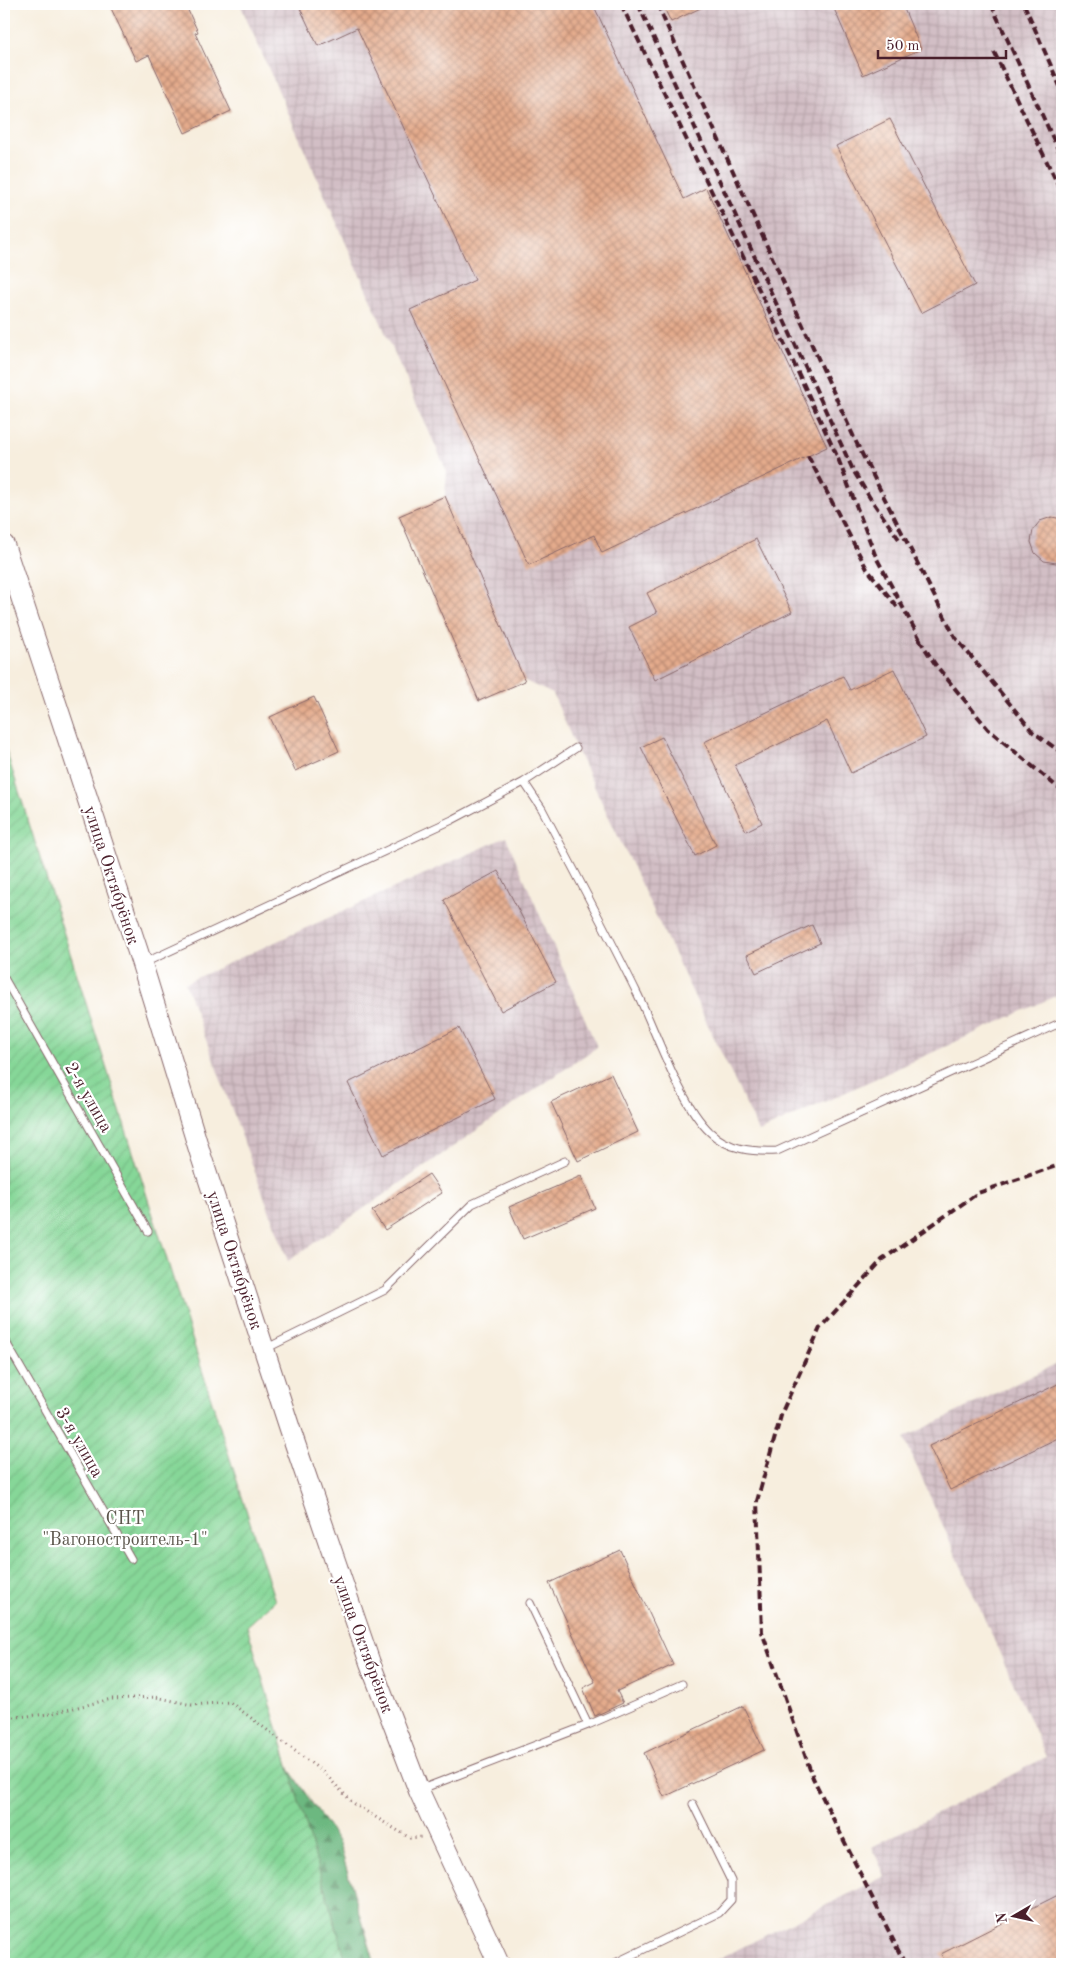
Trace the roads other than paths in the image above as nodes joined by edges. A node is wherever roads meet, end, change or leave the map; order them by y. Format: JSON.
{"nodes":[{"id":1,"x":4,"y":544,"type":"edge"},
{"id":2,"x":576,"y":748,"type":"dead end"},
{"id":3,"x":524,"y":782,"type":"junction"},
{"id":4,"x":142,"y":964,"type":"junction"},
{"id":5,"x":4,"y":978,"type":"edge"},
{"id":6,"x":1062,"y":1022,"type":"edge"},
{"id":7,"x":566,"y":1162,"type":"dead end"},
{"id":8,"x":148,"y":1230,"type":"dead end"},
{"id":9,"x":4,"y":1339,"type":"edge"},
{"id":10,"x":264,"y":1349,"type":"junction"},
{"id":11,"x":131,"y":1559,"type":"dead end"},
{"id":12,"x":530,"y":1603,"type":"dead end"},
{"id":13,"x":682,"y":1684,"type":"dead end"},
{"id":14,"x":588,"y":1725,"type":"junction"},
{"id":15,"x":419,"y":1790,"type":"junction"},
{"id":16,"x":693,"y":1804,"type":"dead end"},
{"id":17,"x":499,"y":1964,"type":"edge"},
{"id":18,"x":613,"y":1964,"type":"edge"}],
"edges":[{"from":1,"to":4,"type":"street","name":"улица Октябрёнок"},
{"from":2,"to":3,"type":"lane"},
{"from":3,"to":4,"type":"lane"},
{"from":3,"to":6,"type":"lane"},
{"from":4,"to":10,"type":"street","name":"улица Октябрёнок"},
{"from":5,"to":8,"type":"lane","name":"2-я улица"},
{"from":7,"to":10,"type":"lane"},
{"from":9,"to":11,"type":"lane","name":"3-я улица"},
{"from":10,"to":15,"type":"street","name":"улица Октябрёнок"},
{"from":12,"to":14,"type":"lane"},
{"from":13,"to":14,"type":"lane"},
{"from":14,"to":15,"type":"lane"},
{"from":15,"to":17,"type":"street","name":"улица Октябрёнок"},
{"from":16,"to":18,"type":"lane"}]}
